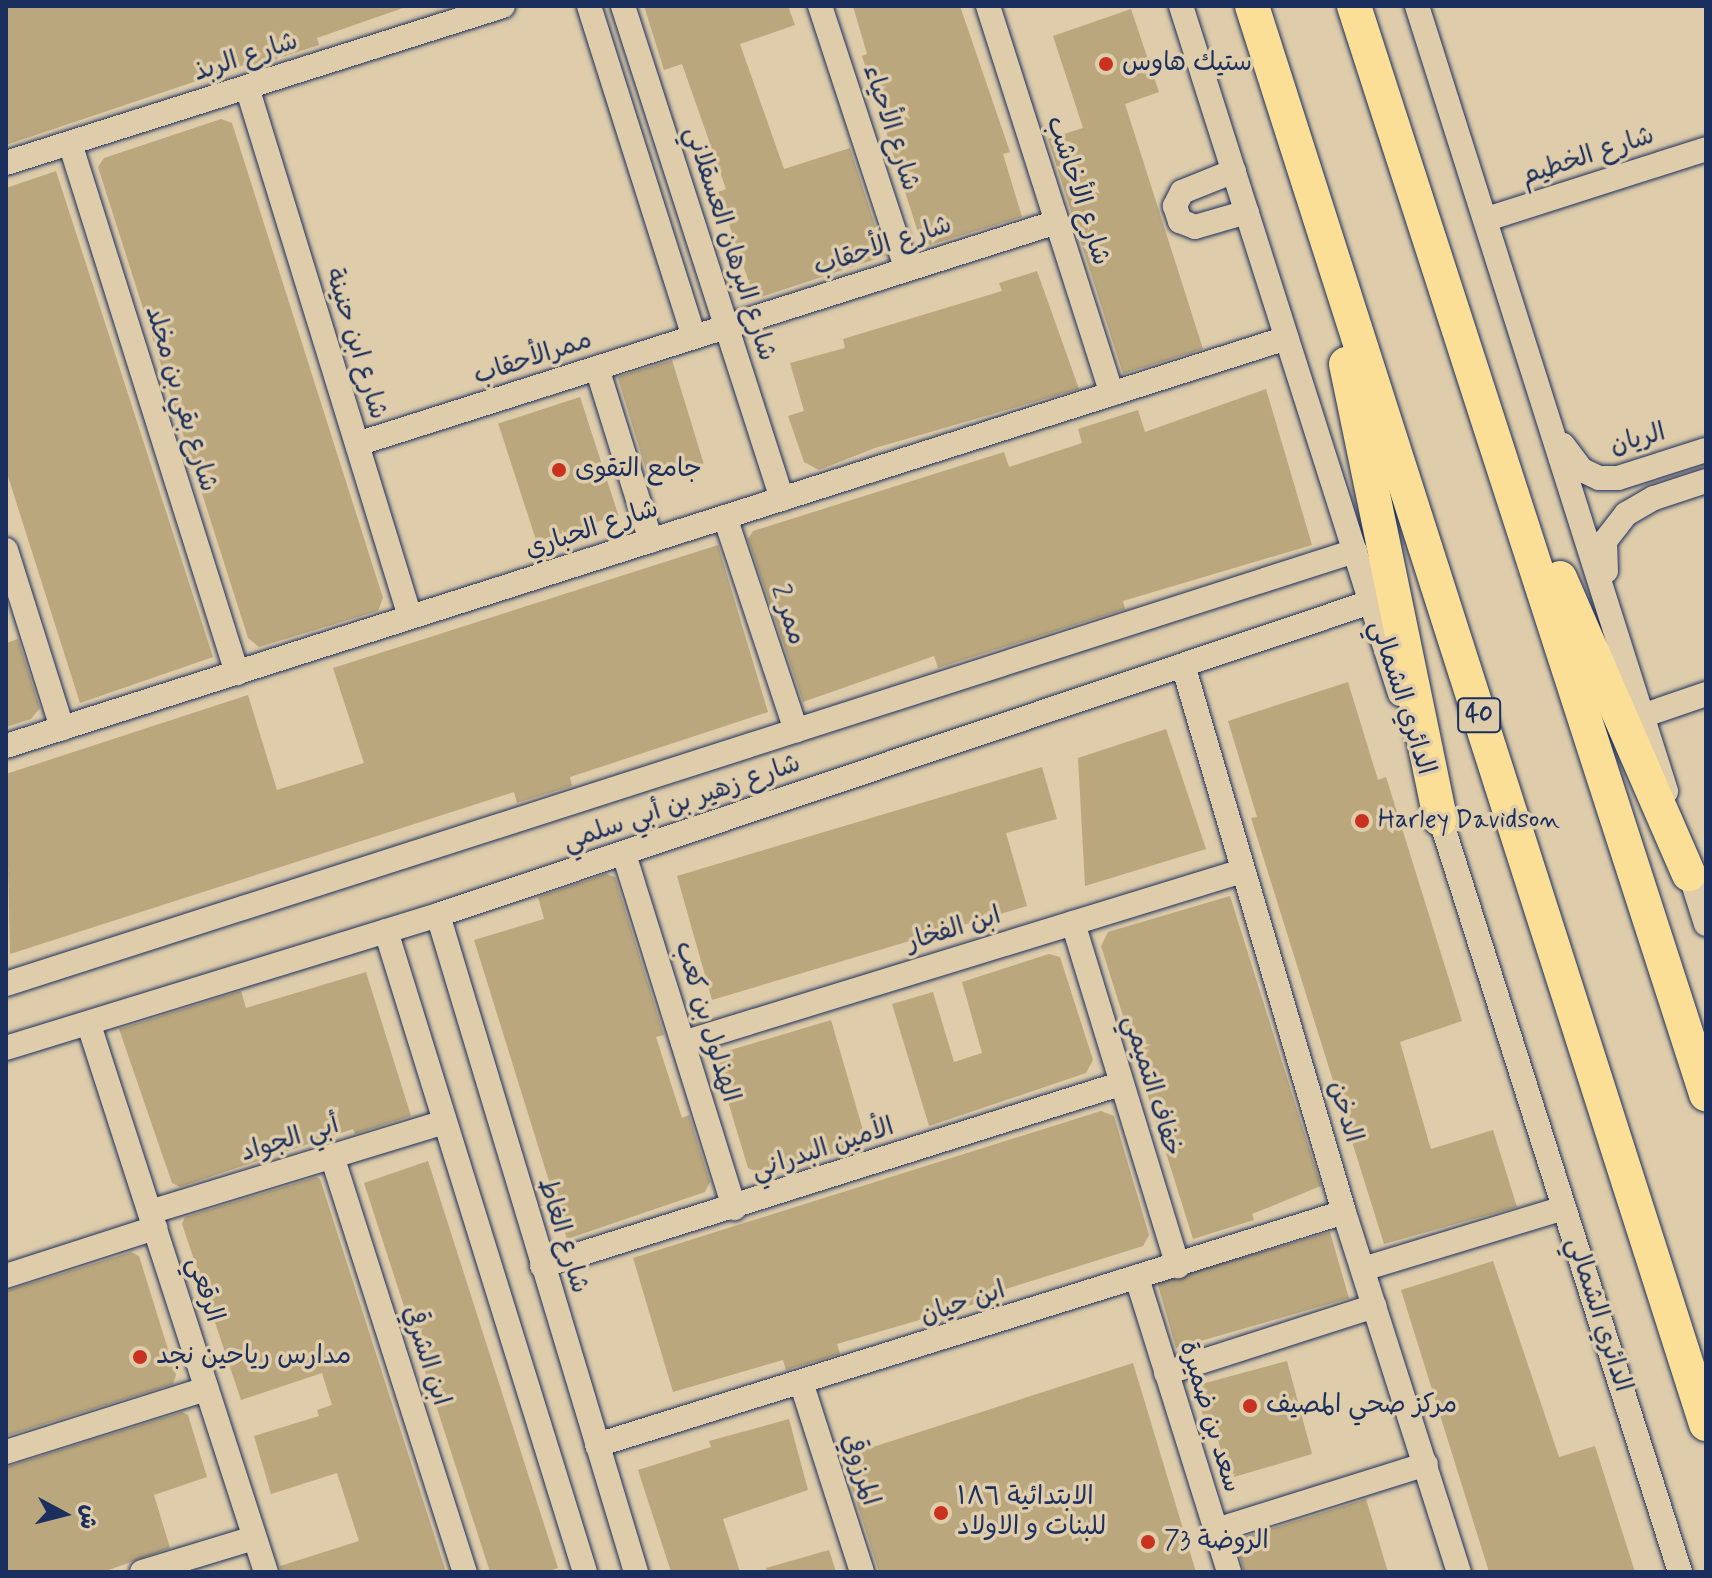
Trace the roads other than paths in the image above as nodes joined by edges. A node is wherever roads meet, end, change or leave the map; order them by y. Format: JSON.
{"nodes":[{"id":1,"x":503,"y":6,"type":"edge"},
{"id":2,"x":589,"y":6,"type":"edge"},
{"id":3,"x":623,"y":6,"type":"edge"},
{"id":4,"x":820,"y":6,"type":"edge"},
{"id":5,"x":988,"y":6,"type":"edge"},
{"id":6,"x":1181,"y":6,"type":"edge"},
{"id":7,"x":1252,"y":6,"type":"edge"},
{"id":8,"x":1354,"y":6,"type":"edge"},
{"id":9,"x":1417,"y":6,"type":"edge"},
{"id":10,"x":247,"y":87,"type":"junction"},
{"id":11,"x":70,"y":143,"type":"junction"},
{"id":12,"x":1706,"y":149,"type":"edge"},
{"id":13,"x":6,"y":163,"type":"edge"},
{"id":14,"x":1234,"y":171,"type":"junction"},
{"id":15,"x":1311,"y":191,"type":"junction"},
{"id":16,"x":1247,"y":212,"type":"junction"},
{"id":17,"x":1487,"y":219,"type":"junction"},
{"id":18,"x":1057,"y":222,"type":"junction"},
{"id":19,"x":906,"y":268,"type":"junction"},
{"id":20,"x":726,"y":327,"type":"junction"},
{"id":21,"x":694,"y":337,"type":"junction"},
{"id":22,"x":1287,"y":338,"type":"junction"},
{"id":23,"x":597,"y":368,"type":"junction"},
{"id":24,"x":1112,"y":394,"type":"junction"},
{"id":25,"x":1483,"y":402,"type":"junction"},
{"id":26,"x":1554,"y":435,"type":"junction"},
{"id":27,"x":357,"y":444,"type":"junction"},
{"id":28,"x":1706,"y":450,"type":"edge"},
{"id":29,"x":1626,"y":475,"type":"junction"},
{"id":30,"x":1706,"y":481,"type":"edge"},
{"id":31,"x":782,"y":499,"type":"junction"},
{"id":32,"x":1637,"y":508,"type":"junction"},
{"id":33,"x":725,"y":517,"type":"junction"},
{"id":34,"x":651,"y":541,"type":"junction"},
{"id":35,"x":6,"y":550,"type":"edge"},
{"id":36,"x":1355,"y":551,"type":"junction"},
{"id":37,"x":1607,"y":593,"type":"junction"},
{"id":38,"x":1371,"y":602,"type":"junction"},
{"id":39,"x":410,"y":617,"type":"junction"},
{"id":40,"x":1183,"y":665,"type":"junction"},
{"id":41,"x":237,"y":673,"type":"junction"},
{"id":42,"x":1706,"y":694,"type":"edge"},
{"id":43,"x":1645,"y":715,"type":"junction"},
{"id":44,"x":62,"y":728,"type":"junction"},
{"id":45,"x":796,"y":730,"type":"junction"},
{"id":46,"x":6,"y":746,"type":"edge"},
{"id":47,"x":1440,"y":819,"type":"junction"},
{"id":48,"x":624,"y":854,"type":"junction"},
{"id":49,"x":1242,"y":871,"type":"junction"},
{"id":50,"x":1689,"y":874,"type":"junction"},
{"id":51,"x":438,"y":915,"type":"junction"},
{"id":52,"x":1073,"y":923,"type":"junction"},
{"id":53,"x":1706,"y":924,"type":"edge"},
{"id":54,"x":386,"y":931,"type":"junction"},
{"id":55,"x":6,"y":984,"type":"edge"},
{"id":56,"x":89,"y":1025,"type":"junction"},
{"id":57,"x":683,"y":1043,"type":"junction"},
{"id":58,"x":6,"y":1048,"type":"edge"},
{"id":59,"x":1120,"y":1084,"type":"junction"},
{"id":60,"x":1706,"y":1094,"type":"edge"},
{"id":61,"x":445,"y":1122,"type":"junction"},
{"id":62,"x":332,"y":1156,"type":"junction"},
{"id":63,"x":734,"y":1208,"type":"junction"},
{"id":64,"x":1564,"y":1208,"type":"junction"},
{"id":65,"x":1344,"y":1212,"type":"junction"},
{"id":66,"x":153,"y":1220,"type":"junction"},
{"id":67,"x":542,"y":1266,"type":"junction"},
{"id":68,"x":1178,"y":1266,"type":"junction"},
{"id":69,"x":1363,"y":1269,"type":"junction"},
{"id":70,"x":6,"y":1276,"type":"edge"},
{"id":71,"x":1137,"y":1278,"type":"junction"},
{"id":72,"x":1375,"y":1306,"type":"junction"},
{"id":73,"x":1166,"y":1373,"type":"junction"},
{"id":74,"x":802,"y":1385,"type":"junction"},
{"id":75,"x":206,"y":1389,"type":"junction"},
{"id":76,"x":1706,"y":1424,"type":"edge"},
{"id":77,"x":597,"y":1445,"type":"junction"},
{"id":78,"x":6,"y":1452,"type":"edge"},
{"id":79,"x":1426,"y":1464,"type":"junction"},
{"id":80,"x":1216,"y":1530,"type":"junction"},
{"id":81,"x":254,"y":1538,"type":"junction"},
{"id":82,"x":142,"y":1572,"type":"edge"},
{"id":83,"x":266,"y":1572,"type":"edge"},
{"id":84,"x":465,"y":1572,"type":"edge"},
{"id":85,"x":585,"y":1572,"type":"edge"},
{"id":86,"x":636,"y":1572,"type":"edge"},
{"id":87,"x":862,"y":1572,"type":"edge"},
{"id":88,"x":1229,"y":1572,"type":"edge"},
{"id":89,"x":1459,"y":1572,"type":"edge"},
{"id":90,"x":1680,"y":1572,"type":"edge"}],
"edges":[{"from":1,"to":10,"type":"street","name":"شارع الربذ"},
{"from":2,"to":21,"type":"street"},
{"from":3,"to":20,"type":"street","name":"شارع البرهان العسقلاني"},
{"from":4,"to":19,"type":"street","name":"شارع الأحياء"},
{"from":5,"to":18,"type":"street","name":"شارع الأخاشب"},
{"from":6,"to":14,"type":"street","name":"الدائري الشمالي"},
{"from":7,"to":15,"type":"highway","number":"40"},
{"from":8,"to":25,"type":"highway"},
{"from":9,"to":17,"type":"street"},
{"from":10,"to":11,"type":"street","name":"شارع الربذ"},
{"from":10,"to":27,"type":"street","name":"شارع ابن حنينة"},
{"from":11,"to":13,"type":"street","name":"شارع الربذ"},
{"from":11,"to":41,"type":"street","name":"شارع بقي بن مخلد"},
{"from":12,"to":17,"type":"street","name":"شارع الخطيم"},
{"from":14,"to":16,"type":"street","name":"الدائري الشمالي"},
{"from":14,"to":16,"type":"street"},
{"from":15,"to":47,"type":"highway"},
{"from":15,"to":76,"type":"highway","number":"40"},
{"from":16,"to":22,"type":"street","name":"الدائري الشمالي"},
{"from":17,"to":26,"type":"street"},
{"from":18,"to":19,"type":"street","name":"شارع الأحقاب"},
{"from":18,"to":24,"type":"street","name":"شارع الأخاشب"},
{"from":19,"to":20,"type":"street","name":"شارع الأحقاب"},
{"from":20,"to":21,"type":"street","name":"ممرالأحقاب"},
{"from":20,"to":31,"type":"street","name":"شارع البرهان العسقلاني"},
{"from":21,"to":23,"type":"street","name":"ممرالأحقاب"},
{"from":22,"to":24,"type":"street","name":"شارع الحباري"},
{"from":22,"to":36,"type":"street","name":"الدائري الشمالي"},
{"from":23,"to":27,"type":"street","name":"ممرالأحقاب"},
{"from":23,"to":34,"type":"street"},
{"from":24,"to":31,"type":"street","name":"شارع الحباري"},
{"from":25,"to":50,"type":"highway"},
{"from":25,"to":60,"type":"highway"},
{"from":26,"to":29,"type":"street","name":"الريان"},
{"from":26,"to":37,"type":"street"},
{"from":27,"to":39,"type":"street","name":"شارع ابن حنينة"},
{"from":28,"to":29,"type":"street","name":"الريان"},
{"from":29,"to":32,"type":"street"},
{"from":30,"to":32,"type":"street"},
{"from":31,"to":33,"type":"street","name":"شارع الحباري"},
{"from":32,"to":37,"type":"street"},
{"from":33,"to":34,"type":"street","name":"شارع الحباري"},
{"from":33,"to":45,"type":"street","name":"ممر 2"},
{"from":34,"to":39,"type":"street","name":"شارع الحباري"},
{"from":35,"to":44,"type":"street"},
{"from":36,"to":38,"type":"street","name":"الدائري الشمالي"},
{"from":36,"to":45,"type":"street","name":"شارع زهير بن أبي سلمي"},
{"from":37,"to":43,"type":"street"},
{"from":38,"to":40,"type":"street","name":"شارع زهير بن أبي سلمي"},
{"from":38,"to":47,"type":"street","name":"الدائري الشمالي"},
{"from":39,"to":41,"type":"street","name":"شارع الحباري"},
{"from":40,"to":48,"type":"street","name":"شارع زهير بن أبي سلمي"},
{"from":40,"to":49,"type":"street","name":"الدخن"},
{"from":41,"to":44,"type":"street","name":"شارع الحباري"},
{"from":42,"to":43,"type":"street"},
{"from":43,"to":50,"type":"street"},
{"from":44,"to":46,"type":"street","name":"شارع الحباري"},
{"from":45,"to":55,"type":"street","name":"شارع زهير بن أبي سلمي"},
{"from":47,"to":64,"type":"street","name":"الدائري الشمالي"},
{"from":48,"to":51,"type":"street","name":"شارع زهير بن أبي سلمي"},
{"from":48,"to":57,"type":"street","name":"الهذلول بن كعب"},
{"from":49,"to":52,"type":"street","name":"ابن الفخار"},
{"from":49,"to":65,"type":"street","name":"الدخن"},
{"from":50,"to":53,"type":"street"},
{"from":51,"to":54,"type":"street","name":"شارع زهير بن أبي سلمي"},
{"from":51,"to":67,"type":"street","name":"شارع الغاط"},
{"from":52,"to":57,"type":"street","name":"ابن الفخار"},
{"from":52,"to":59,"type":"street","name":"خفاف التميمي"},
{"from":54,"to":56,"type":"street","name":"شارع زهير بن أبي سلمي"},
{"from":54,"to":61,"type":"street"},
{"from":56,"to":58,"type":"street","name":"شارع زهير بن أبي سلمي"},
{"from":56,"to":66,"type":"street","name":"الرقعي"},
{"from":57,"to":63,"type":"street","name":"الهذلول بن كعب"},
{"from":59,"to":63,"type":"street","name":"الأمين البدراني"},
{"from":59,"to":68,"type":"street","name":"خفاف التميمي"},
{"from":61,"to":62,"type":"street","name":"أبي الجواد"},
{"from":61,"to":85,"type":"street"},
{"from":62,"to":66,"type":"street","name":"أبي الجواد"},
{"from":62,"to":84,"type":"street","name":"ابن الشرقي"},
{"from":63,"to":67,"type":"street","name":"الأمين البدراني"},
{"from":64,"to":69,"type":"street"},
{"from":64,"to":90,"type":"street","name":"الدائري الشمالي"},
{"from":65,"to":68,"type":"street","name":"ابن حيان"},
{"from":65,"to":69,"type":"street","name":"الدخن"},
{"from":66,"to":70,"type":"street","name":"أبي الجواد"},
{"from":66,"to":75,"type":"street","name":"الرقعي"},
{"from":67,"to":77,"type":"street","name":"شارع الغاط"},
{"from":68,"to":71,"type":"street","name":"ابن حيان"},
{"from":69,"to":72,"type":"street","name":"الدخن"},
{"from":71,"to":73,"type":"street","name":"سعد بن ضميرة"},
{"from":71,"to":74,"type":"street","name":"ابن حيان"},
{"from":72,"to":73,"type":"street"},
{"from":72,"to":79,"type":"street","name":"الدخن"},
{"from":73,"to":80,"type":"street","name":"سعد بن ضميرة"},
{"from":74,"to":77,"type":"street","name":"ابن حيان"},
{"from":74,"to":87,"type":"street","name":"المرزوقي"},
{"from":75,"to":78,"type":"street"},
{"from":75,"to":81,"type":"street","name":"الرقعي"},
{"from":77,"to":86,"type":"street","name":"شارع الغاط"},
{"from":79,"to":80,"type":"street"},
{"from":79,"to":89,"type":"street","name":"الدخن"},
{"from":80,"to":88,"type":"street","name":"سعد بن ضميرة"},
{"from":81,"to":82,"type":"street"},
{"from":81,"to":83,"type":"street","name":"الرقعي"}]}
